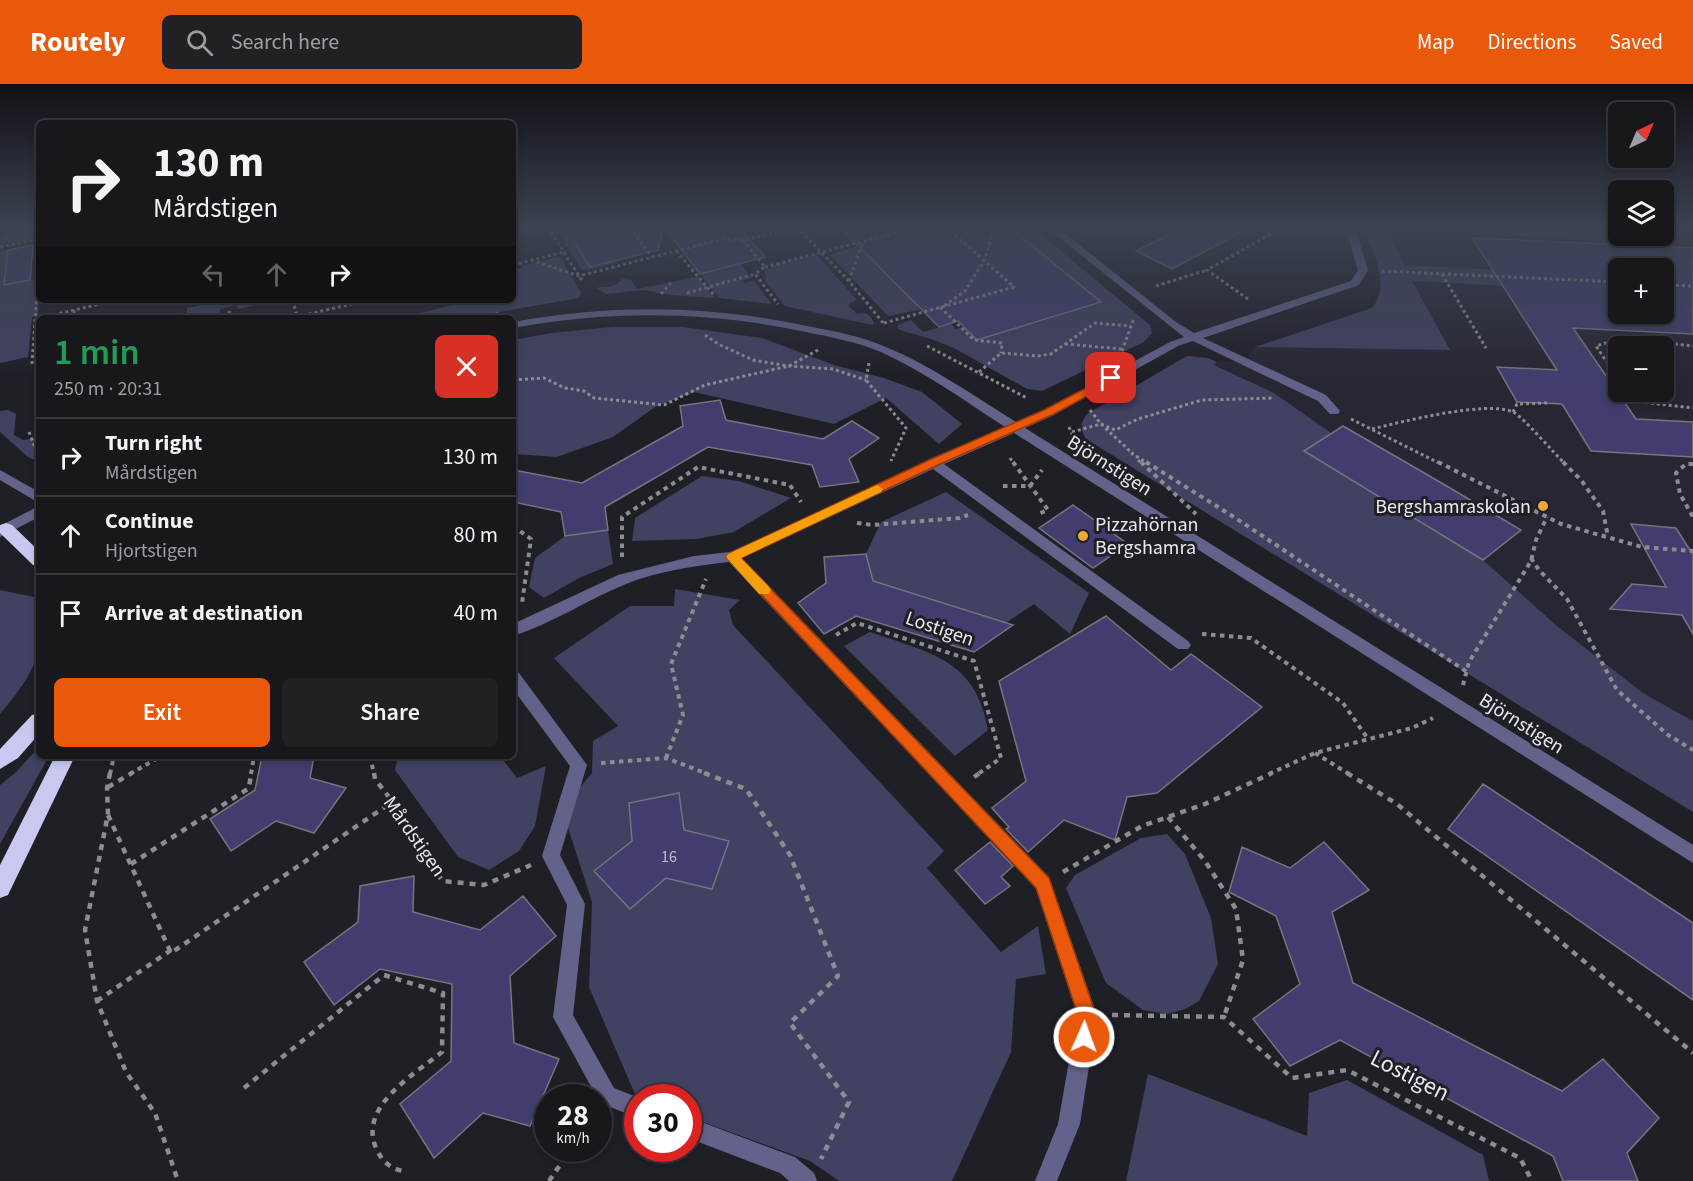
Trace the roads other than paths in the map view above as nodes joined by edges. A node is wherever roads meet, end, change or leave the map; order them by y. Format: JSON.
{"nodes":[{"id":1,"x":1115,"y":278,"type":"edge"},
{"id":2,"x":1358,"y":278,"type":"edge"},
{"id":3,"x":516,"y":324,"type":"edge"},
{"id":4,"x":1192,"y":337,"type":"junction"},
{"id":5,"x":1334,"y":411,"type":"road end"},
{"id":6,"x":1015,"y":428,"type":"junction"},
{"id":7,"x":933,"y":463,"type":"junction"},
{"id":8,"x":0,"y":474,"type":"edge"},
{"id":9,"x":36,"y":496,"type":"edge"},
{"id":10,"x":36,"y":512,"type":"edge"},
{"id":11,"x":2,"y":528,"type":"edge"},
{"id":12,"x":36,"y":558,"type":"edge"},
{"id":13,"x":723,"y":558,"type":"junction"},
{"id":14,"x":516,"y":629,"type":"edge"},
{"id":15,"x":1183,"y":645,"type":"dead end"},
{"id":16,"x":516,"y":682,"type":"edge"},
{"id":17,"x":36,"y":724,"type":"edge"},
{"id":18,"x":64,"y":759,"type":"edge"},
{"id":19,"x":0,"y":760,"type":"edge"},
{"id":20,"x":1693,"y":855,"type":"edge"},
{"id":21,"x":0,"y":888,"type":"edge"},
{"id":22,"x":624,"y":1103,"type":"edge"},
{"id":23,"x":702,"y":1132,"type":"edge"},
{"id":24,"x":806,"y":1181,"type":"edge"},
{"id":25,"x":1046,"y":1181,"type":"edge"}],
"edges":[{"from":1,"to":4,"type":"street"},
{"from":2,"to":4,"type":"street"},
{"from":3,"to":6,"type":"street","name":"Björnstigen"},
{"from":4,"to":5,"type":"street"},
{"from":4,"to":6,"type":"street"},
{"from":6,"to":7,"type":"street"},
{"from":6,"to":20,"type":"street","name":"Björnstigen"},
{"from":7,"to":13,"type":"street"},
{"from":7,"to":15,"type":"street"},
{"from":8,"to":9,"type":"street"},
{"from":10,"to":11,"type":"street"},
{"from":11,"to":12,"type":"highway"},
{"from":13,"to":14,"type":"street"},
{"from":13,"to":25,"type":"street"},
{"from":16,"to":22,"type":"street"},
{"from":17,"to":19,"type":"highway"},
{"from":18,"to":21,"type":"highway"},
{"from":23,"to":24,"type":"street"}]}
